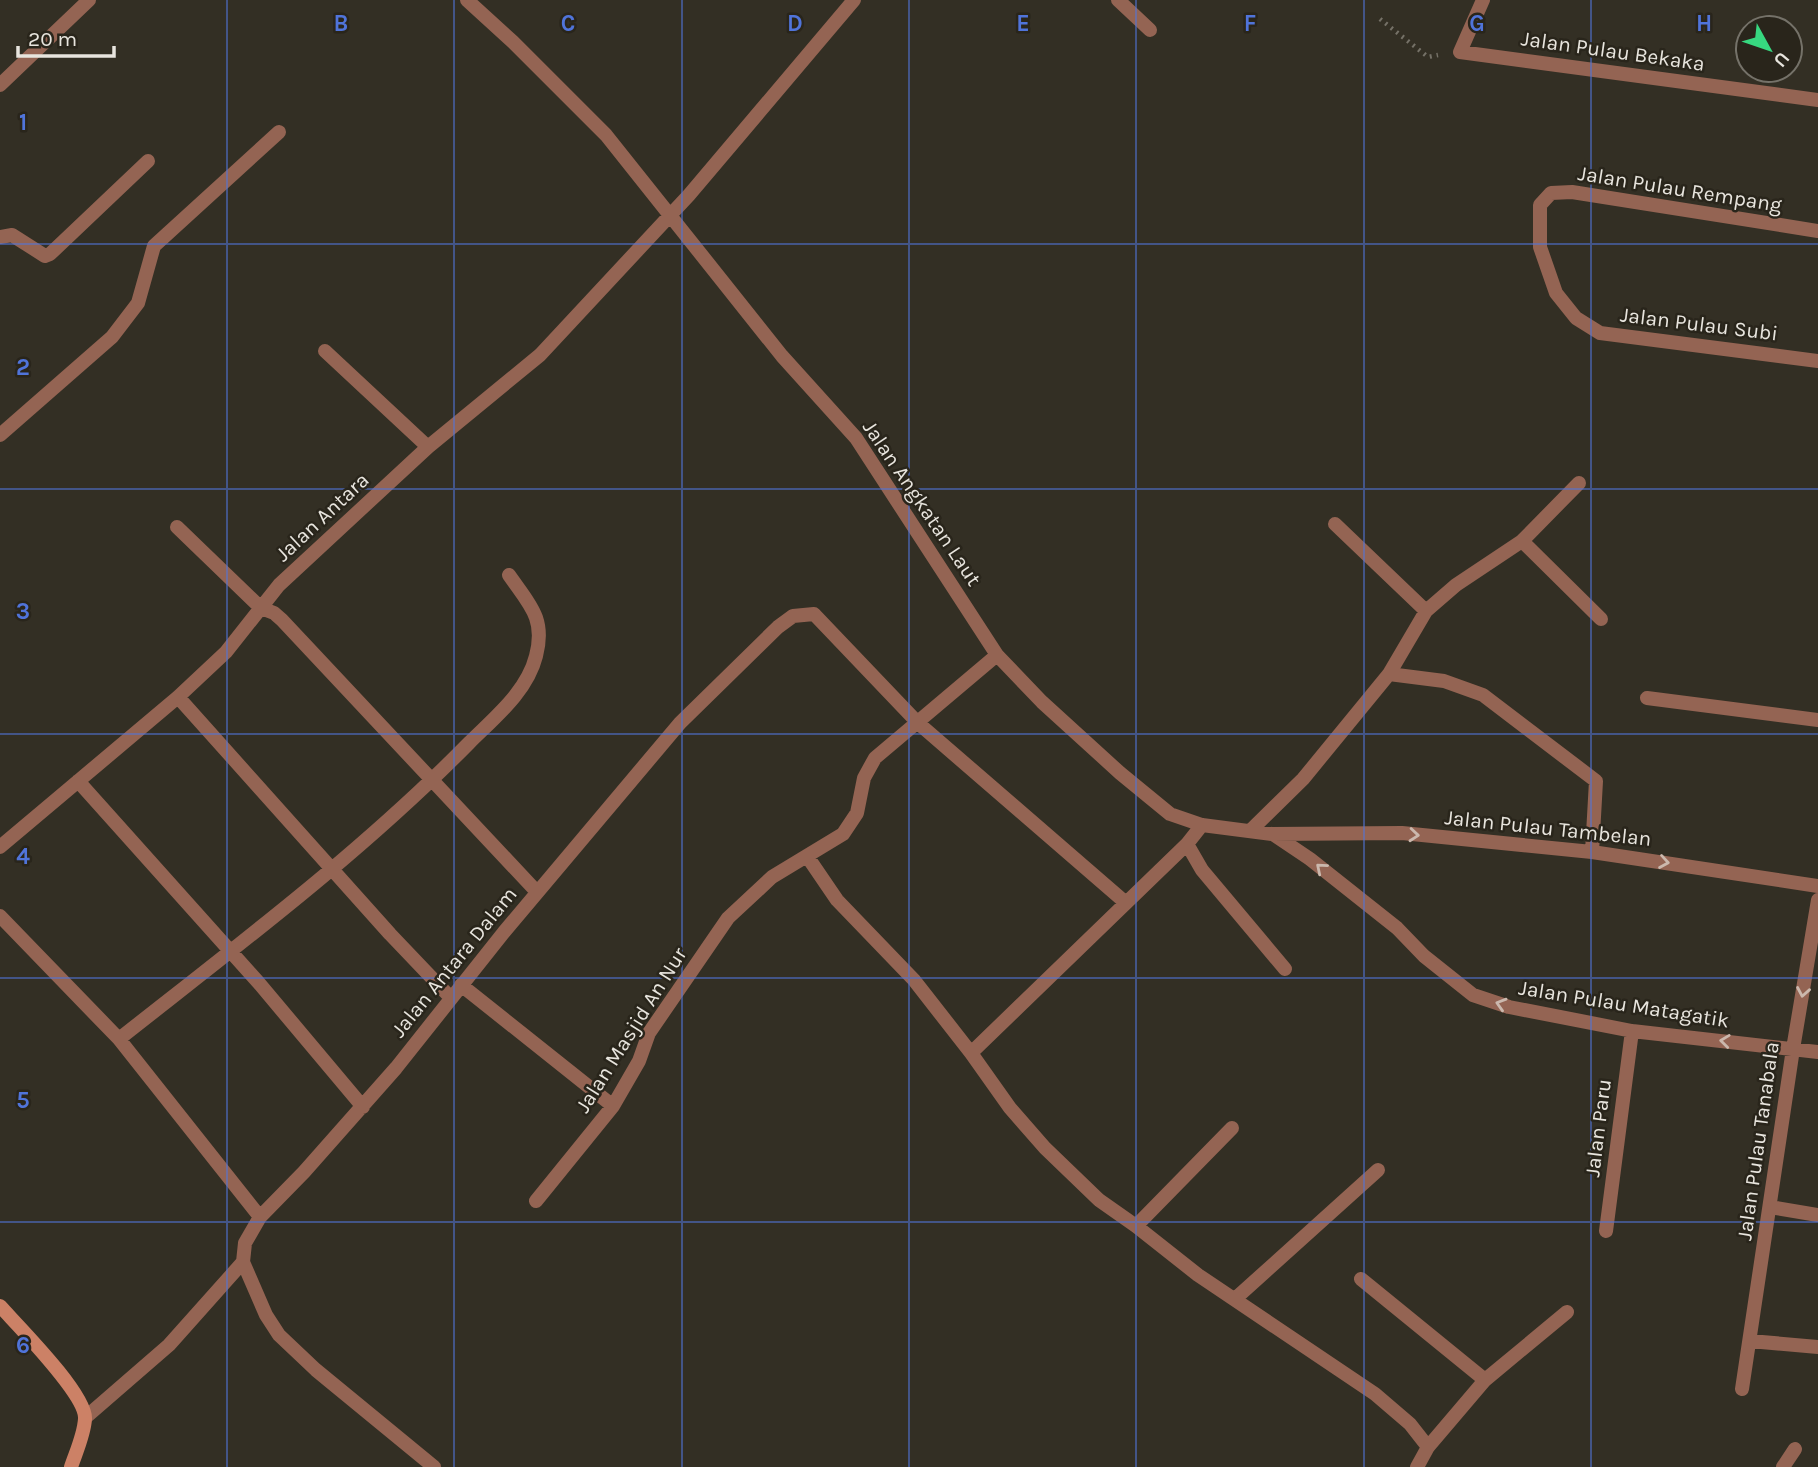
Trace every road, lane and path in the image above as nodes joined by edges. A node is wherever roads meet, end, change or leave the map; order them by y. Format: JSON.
{"nodes":[{"id":1,"x":89,"y":0,"type":"edge"},
{"id":2,"x":467,"y":0,"type":"edge"},
{"id":3,"x":855,"y":0,"type":"edge"},
{"id":4,"x":1118,"y":0,"type":"edge"},
{"id":5,"x":1483,"y":0,"type":"edge"},
{"id":6,"x":1380,"y":19,"type":"dead end"},
{"id":7,"x":1150,"y":30,"type":"dead end"},
{"id":8,"x":1460,"y":52,"type":"junction"},
{"id":9,"x":0,"y":85,"type":"edge"},
{"id":10,"x":1818,"y":100,"type":"edge"},
{"id":11,"x":279,"y":132,"type":"dead end"},
{"id":12,"x":148,"y":161,"type":"dead end"},
{"id":13,"x":1541,"y":205,"type":"joint"},
{"id":14,"x":670,"y":216,"type":"junction"},
{"id":15,"x":1818,"y":231,"type":"edge"},
{"id":16,"x":0,"y":237,"type":"edge"},
{"id":17,"x":326,"y":351,"type":"dead end"},
{"id":18,"x":1818,"y":361,"type":"edge"},
{"id":19,"x":0,"y":435,"type":"edge"},
{"id":20,"x":428,"y":447,"type":"junction"},
{"id":21,"x":1579,"y":483,"type":"dead end"},
{"id":22,"x":1335,"y":524,"type":"dead end"},
{"id":23,"x":177,"y":527,"type":"dead end"},
{"id":24,"x":1522,"y":541,"type":"junction"},
{"id":25,"x":509,"y":575,"type":"dead end"},
{"id":26,"x":261,"y":608,"type":"junction"},
{"id":27,"x":1426,"y":611,"type":"junction"},
{"id":28,"x":1601,"y":619,"type":"dead end"},
{"id":29,"x":997,"y":655,"type":"junction"},
{"id":30,"x":1389,"y":674,"type":"junction"},
{"id":31,"x":178,"y":697,"type":"junction"},
{"id":32,"x":1647,"y":698,"type":"dead end"},
{"id":33,"x":1818,"y":720,"type":"edge"},
{"id":34,"x":918,"y":723,"type":"junction"},
{"id":35,"x":432,"y":780,"type":"junction"},
{"id":36,"x":78,"y":782,"type":"junction"},
{"id":37,"x":1202,"y":825,"type":"junction"},
{"id":38,"x":1251,"y":830,"type":"junction"},
{"id":39,"x":1272,"y":834,"type":"junction"},
{"id":40,"x":1187,"y":844,"type":"junction"},
{"id":41,"x":0,"y":847,"type":"edge"},
{"id":42,"x":1592,"y":852,"type":"junction"},
{"id":43,"x":807,"y":856,"type":"junction"},
{"id":44,"x":331,"y":868,"type":"junction"},
{"id":45,"x":1818,"y":886,"type":"edge"},
{"id":46,"x":537,"y":892,"type":"junction"},
{"id":47,"x":1818,"y":900,"type":"edge"},
{"id":48,"x":1126,"y":903,"type":"junction"},
{"id":49,"x":0,"y":916,"type":"edge"},
{"id":50,"x":230,"y":951,"type":"junction"},
{"id":51,"x":1285,"y":969,"type":"dead end"},
{"id":52,"x":461,"y":985,"type":"junction"},
{"id":53,"x":451,"y":998,"type":"junction"},
{"id":54,"x":1632,"y":1031,"type":"junction"},
{"id":55,"x":119,"y":1040,"type":"junction"},
{"id":56,"x":1793,"y":1049,"type":"junction"},
{"id":57,"x":1818,"y":1052,"type":"edge"},
{"id":58,"x":971,"y":1053,"type":"junction"},
{"id":59,"x":613,"y":1106,"type":"junction"},
{"id":60,"x":363,"y":1107,"type":"junction"},
{"id":61,"x":1232,"y":1128,"type":"dead end"},
{"id":62,"x":1378,"y":1170,"type":"dead end"},
{"id":63,"x":536,"y":1201,"type":"dead end"},
{"id":64,"x":1770,"y":1206,"type":"junction"},
{"id":65,"x":1818,"y":1215,"type":"edge"},
{"id":66,"x":260,"y":1217,"type":"junction"},
{"id":67,"x":1136,"y":1226,"type":"junction"},
{"id":68,"x":1606,"y":1231,"type":"dead end"},
{"id":69,"x":243,"y":1262,"type":"junction"},
{"id":70,"x":1361,"y":1279,"type":"dead end"},
{"id":71,"x":1236,"y":1298,"type":"junction"},
{"id":72,"x":0,"y":1306,"type":"edge"},
{"id":73,"x":1567,"y":1312,"type":"dead end"},
{"id":74,"x":1750,"y":1341,"type":"junction"},
{"id":75,"x":1818,"y":1348,"type":"edge"},
{"id":76,"x":1485,"y":1380,"type":"junction"},
{"id":77,"x":1742,"y":1389,"type":"dead end"},
{"id":78,"x":86,"y":1417,"type":"junction"},
{"id":79,"x":1428,"y":1447,"type":"junction"},
{"id":80,"x":1795,"y":1449,"type":"dead end"},
{"id":81,"x":71,"y":1467,"type":"edge"},
{"id":82,"x":434,"y":1467,"type":"edge"},
{"id":83,"x":1417,"y":1467,"type":"edge"},
{"id":84,"x":1783,"y":1467,"type":"edge"}],
"edges":[{"from":1,"to":9,"type":"street"},
{"from":2,"to":14,"type":"street","name":"Jalan Angkatan Laut"},
{"from":3,"to":14,"type":"street","name":"Jalan Antara"},
{"from":4,"to":7,"type":"street"},
{"from":5,"to":8,"type":"street"},
{"from":6,"to":8,"type":"path"},
{"from":8,"to":10,"type":"street","name":"Jalan Pulau Bekaka"},
{"from":11,"to":19,"type":"street"},
{"from":12,"to":16,"type":"street"},
{"from":13,"to":15,"type":"street","name":"Jalan Pulau Rempang"},
{"from":13,"to":18,"type":"street","name":"Jalan Pulau Subi"},
{"from":14,"to":20,"type":"street","name":"Jalan Antara"},
{"from":14,"to":29,"type":"street","name":"Jalan Angkatan Laut"},
{"from":17,"to":20,"type":"street"},
{"from":20,"to":26,"type":"street","name":"Jalan Antara"},
{"from":21,"to":24,"type":"street"},
{"from":22,"to":27,"type":"street"},
{"from":23,"to":26,"type":"street"},
{"from":24,"to":27,"type":"street"},
{"from":24,"to":28,"type":"street"},
{"from":25,"to":35,"type":"street"},
{"from":26,"to":31,"type":"street","name":"Jalan Antara"},
{"from":26,"to":35,"type":"street"},
{"from":27,"to":30,"type":"street"},
{"from":29,"to":34,"type":"street","name":"Jalan Masjid An Nur"},
{"from":29,"to":37,"type":"street","name":"Jalan Angkatan Laut"},
{"from":30,"to":38,"type":"street"},
{"from":30,"to":42,"type":"street"},
{"from":31,"to":36,"type":"street","name":"Jalan Antara"},
{"from":31,"to":44,"type":"street"},
{"from":32,"to":33,"type":"street"},
{"from":34,"to":43,"type":"street","name":"Jalan Masjid An Nur"},
{"from":34,"to":46,"type":"street","name":"Jalan Antara Dalam"},
{"from":34,"to":48,"type":"street"},
{"from":35,"to":44,"type":"street"},
{"from":35,"to":46,"type":"street"},
{"from":36,"to":41,"type":"street","name":"Jalan Antara"},
{"from":36,"to":50,"type":"street"},
{"from":37,"to":38,"type":"street","name":"Jalan Angkatan Laut"},
{"from":37,"to":40,"type":"street"},
{"from":38,"to":39,"type":"street","name":"Jalan Angkatan Laut"},
{"from":39,"to":42,"type":"street","name":"Jalan Pulau Tambelan","one_way":true},
{"from":54,"to":39,"type":"street","name":"Jalan Pulau Matagatik","one_way":true},
{"from":40,"to":48,"type":"street"},
{"from":40,"to":51,"type":"street"},
{"from":42,"to":45,"type":"street","name":"Jalan Pulau Tambelan","one_way":true},
{"from":43,"to":58,"type":"street"},
{"from":43,"to":59,"type":"street","name":"Jalan Masjid An Nur"},
{"from":44,"to":50,"type":"street"},
{"from":44,"to":53,"type":"street"},
{"from":46,"to":52,"type":"street","name":"Jalan Antara Dalam"},
{"from":47,"to":56,"type":"street","name":"Jalan Pulau Tanabala","one_way":true},
{"from":48,"to":58,"type":"street"},
{"from":49,"to":55,"type":"street"},
{"from":50,"to":55,"type":"street"},
{"from":50,"to":60,"type":"street"},
{"from":52,"to":53,"type":"street","name":"Jalan Antara Dalam"},
{"from":52,"to":59,"type":"street"},
{"from":53,"to":60,"type":"street","name":"Jalan Antara Dalam"},
{"from":56,"to":54,"type":"street","name":"Jalan Pulau Matagatik","one_way":true},
{"from":54,"to":68,"type":"street","name":"Jalan Paru"},
{"from":55,"to":66,"type":"street"},
{"from":56,"to":57,"type":"street","name":"Jalan Pulau Matagatik"},
{"from":56,"to":64,"type":"street","name":"Jalan Pulau Tanabala"},
{"from":58,"to":67,"type":"street"},
{"from":59,"to":63,"type":"street","name":"Jalan Masjid An Nur"},
{"from":60,"to":66,"type":"street","name":"Jalan Antara Dalam"},
{"from":61,"to":67,"type":"street"},
{"from":62,"to":71,"type":"street"},
{"from":64,"to":65,"type":"street"},
{"from":64,"to":74,"type":"street","name":"Jalan Pulau Tanabala"},
{"from":66,"to":69,"type":"street","name":"Jalan Antara Dalam"},
{"from":67,"to":71,"type":"street"},
{"from":69,"to":78,"type":"street"},
{"from":69,"to":82,"type":"street"},
{"from":70,"to":76,"type":"street"},
{"from":71,"to":79,"type":"street"},
{"from":72,"to":78,"type":"street"},
{"from":73,"to":76,"type":"street"},
{"from":74,"to":75,"type":"street"},
{"from":74,"to":77,"type":"street","name":"Jalan Pulau Tanabala"},
{"from":76,"to":79,"type":"street"},
{"from":78,"to":81,"type":"street"},
{"from":79,"to":83,"type":"street"},
{"from":80,"to":84,"type":"street"}]}
